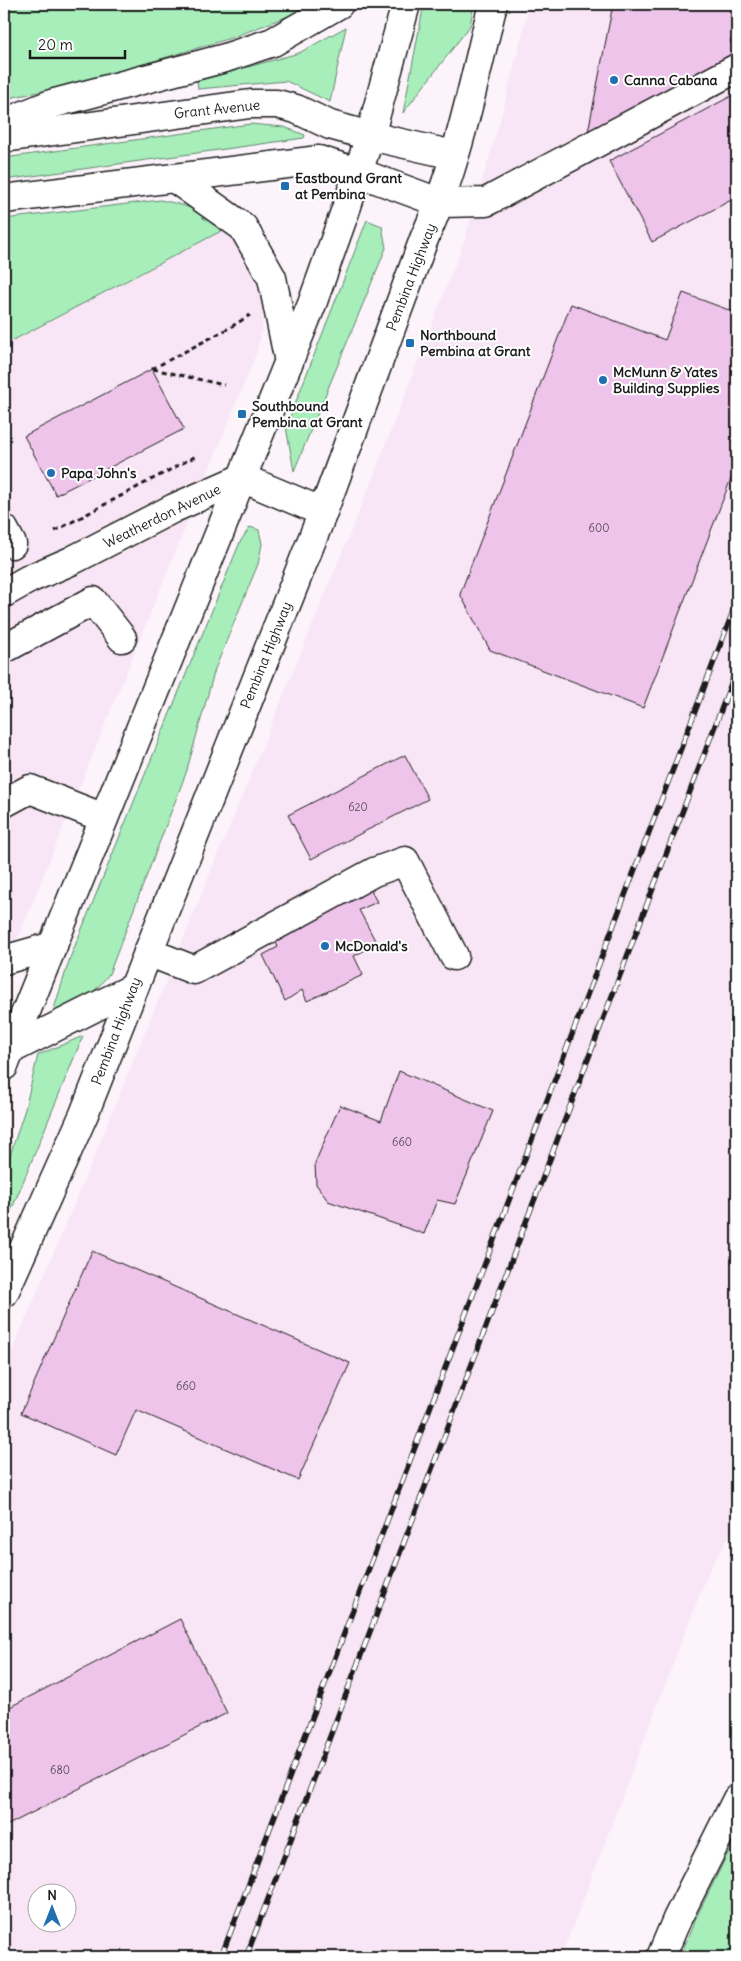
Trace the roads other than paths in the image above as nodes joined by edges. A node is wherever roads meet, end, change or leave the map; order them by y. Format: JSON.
{"nodes":[{"id":1,"x":339,"y":4,"type":"edge"},
{"id":2,"x":406,"y":4,"type":"edge"},
{"id":3,"x":493,"y":4,"type":"edge"},
{"id":4,"x":737,"y":68,"type":"edge"},
{"id":5,"x":4,"y":123,"type":"edge"},
{"id":6,"x":370,"y":136,"type":"junction"},
{"id":7,"x":4,"y":138,"type":"edge"},
{"id":8,"x":454,"y":155,"type":"junction"},
{"id":9,"x":357,"y":172,"type":"junction"},
{"id":10,"x":174,"y":178,"type":"junction"},
{"id":11,"x":4,"y":199,"type":"edge"},
{"id":12,"x":441,"y":203,"type":"junction"},
{"id":13,"x":289,"y":362,"type":"junction"},
{"id":14,"x":242,"y":478,"type":"junction"},
{"id":15,"x":323,"y":512,"type":"junction"},
{"id":16,"x":4,"y":593,"type":"edge"},
{"id":17,"x":122,"y":638,"type":"dead end"},
{"id":18,"x":4,"y":649,"type":"edge"},
{"id":19,"x":4,"y":802,"type":"edge"},
{"id":20,"x":104,"y":818,"type":"junction"},
{"id":21,"x":53,"y":946,"type":"junction"},
{"id":22,"x":148,"y":952,"type":"junction"},
{"id":23,"x":454,"y":956,"type":"dead end"},
{"id":24,"x":4,"y":960,"type":"edge"},
{"id":25,"x":133,"y":988,"type":"junction"},
{"id":26,"x":6,"y":1056,"type":"edge"},
{"id":27,"x":4,"y":1294,"type":"edge"},
{"id":28,"x":737,"y":1799,"type":"edge"},
{"id":29,"x":661,"y":1957,"type":"edge"}],
"edges":[{"from":1,"to":5,"type":"main road"},
{"from":2,"to":6,"type":"main road"},
{"from":3,"to":8,"type":"main road","name":"Pembina Highway"},
{"from":4,"to":12,"type":"main road"},
{"from":6,"to":7,"type":"main road","name":"Grant Avenue"},
{"from":6,"to":8,"type":"main road","name":"Grant Avenue"},
{"from":6,"to":9,"type":"main road"},
{"from":8,"to":12,"type":"main road","name":"Pembina Highway"},
{"from":9,"to":10,"type":"main road"},
{"from":9,"to":12,"type":"main road"},
{"from":9,"to":13,"type":"main road"},
{"from":10,"to":11,"type":"main road"},
{"from":10,"to":13,"type":"main road"},
{"from":12,"to":15,"type":"main road","name":"Pembina Highway"},
{"from":13,"to":14,"type":"main road"},
{"from":14,"to":15,"type":"main road"},
{"from":14,"to":16,"type":"main road","name":"Weatherdon Avenue"},
{"from":14,"to":20,"type":"main road"},
{"from":15,"to":22,"type":"main road","name":"Pembina Highway"},
{"from":17,"to":18,"type":"main road"},
{"from":19,"to":20,"type":"main road"},
{"from":20,"to":21,"type":"main road"},
{"from":21,"to":24,"type":"main road"},
{"from":21,"to":26,"type":"main road"},
{"from":22,"to":23,"type":"main road"},
{"from":22,"to":25,"type":"main road","name":"Pembina Highway"},
{"from":25,"to":26,"type":"main road"},
{"from":25,"to":27,"type":"main road","name":"Pembina Highway"},
{"from":28,"to":29,"type":"main road"}]}
